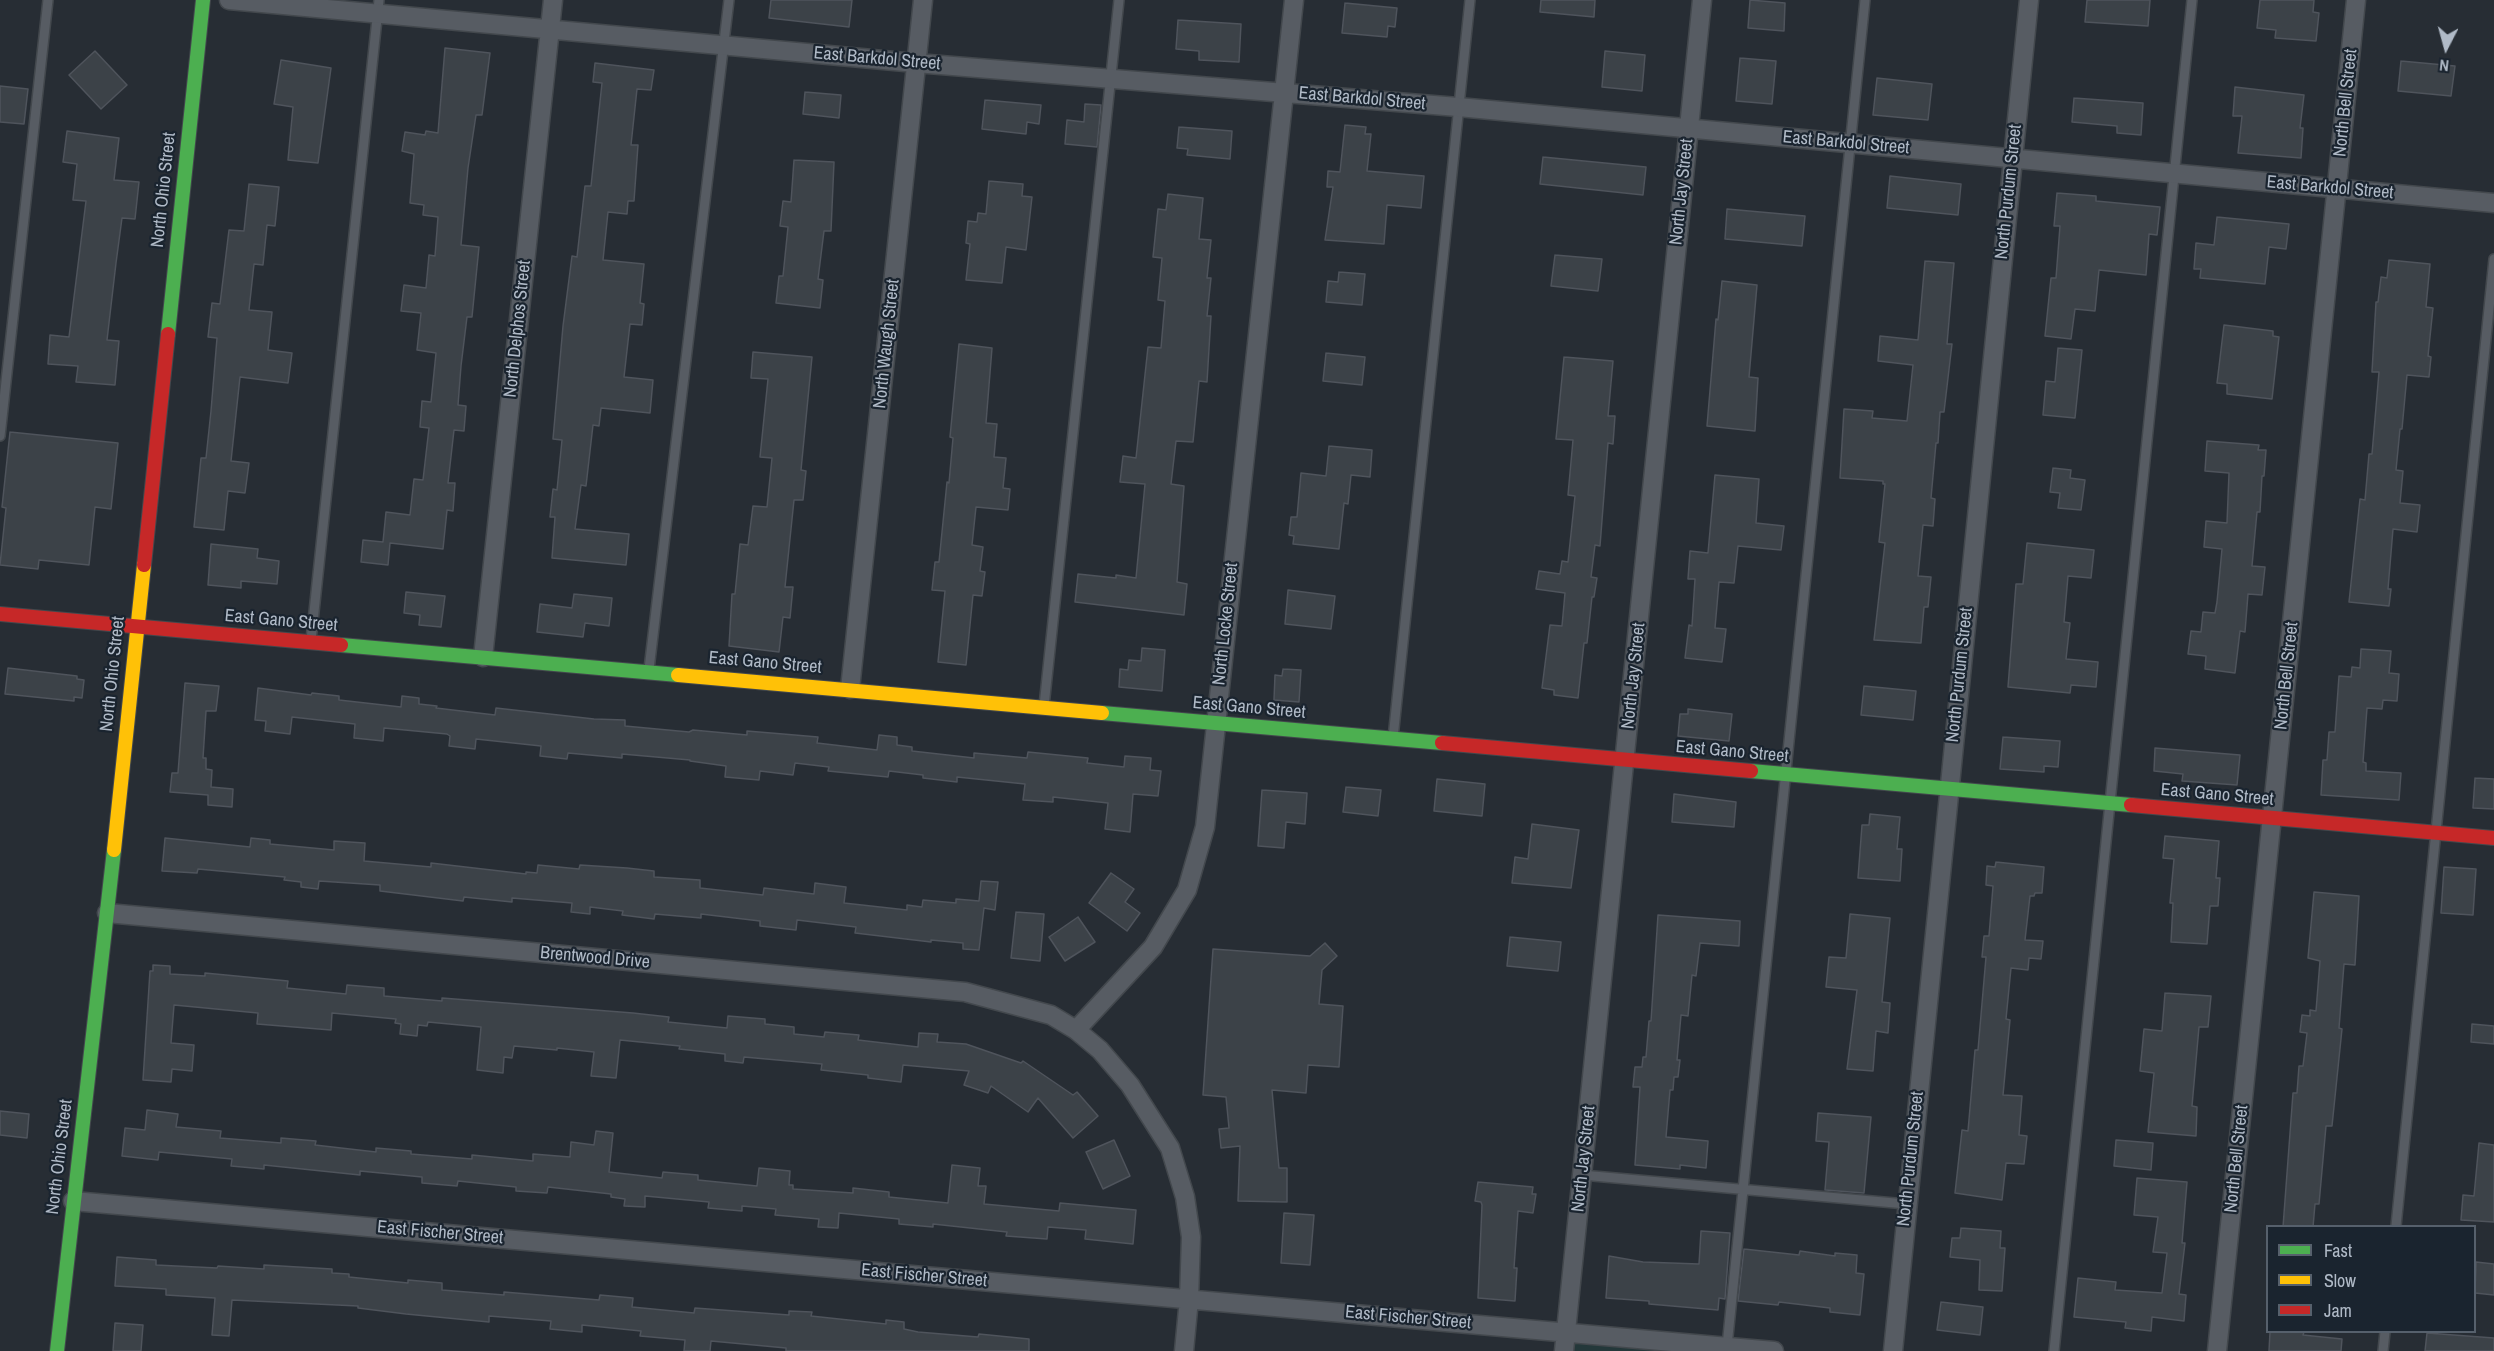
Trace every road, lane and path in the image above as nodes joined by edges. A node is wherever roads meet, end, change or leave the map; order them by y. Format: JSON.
{"nodes":[{"id":1,"x":48,"y":0,"type":"edge"},
{"id":2,"x":203,"y":0,"type":"edge"},
{"id":3,"x":229,"y":0,"type":"edge"},
{"id":4,"x":554,"y":0,"type":"edge"},
{"id":5,"x":729,"y":0,"type":"edge"},
{"id":6,"x":923,"y":0,"type":"edge"},
{"id":7,"x":1119,"y":0,"type":"edge"},
{"id":8,"x":1294,"y":0,"type":"edge"},
{"id":9,"x":1470,"y":0,"type":"edge"},
{"id":10,"x":1702,"y":0,"type":"edge"},
{"id":11,"x":1865,"y":0,"type":"edge"},
{"id":12,"x":2029,"y":0,"type":"edge"},
{"id":13,"x":2192,"y":0,"type":"edge"},
{"id":14,"x":2356,"y":0,"type":"edge"},
{"id":15,"x":378,"y":7,"type":"edge"},
{"id":16,"x":550,"y":29,"type":"junction"},
{"id":17,"x":723,"y":45,"type":"junction"},
{"id":18,"x":916,"y":63,"type":"junction"},
{"id":19,"x":1110,"y":79,"type":"junction"},
{"id":20,"x":1284,"y":93,"type":"junction"},
{"id":21,"x":1458,"y":107,"type":"junction"},
{"id":22,"x":1689,"y":129,"type":"junction"},
{"id":23,"x":1850,"y":142,"type":"junction"},
{"id":24,"x":2013,"y":158,"type":"junction"},
{"id":25,"x":2175,"y":173,"type":"junction"},
{"id":26,"x":2337,"y":189,"type":"junction"},
{"id":27,"x":2494,"y":203,"type":"edge"},
{"id":28,"x":2494,"y":258,"type":"edge"},
{"id":29,"x":0,"y":436,"type":"edge"},
{"id":30,"x":0,"y":614,"type":"edge"},
{"id":31,"x":136,"y":625,"type":"junction"},
{"id":32,"x":311,"y":642,"type":"junction"},
{"id":33,"x":483,"y":657,"type":"junction"},
{"id":34,"x":649,"y":671,"type":"junction"},
{"id":35,"x":850,"y":688,"type":"junction"},
{"id":36,"x":1044,"y":706,"type":"junction"},
{"id":37,"x":1215,"y":724,"type":"junction"},
{"id":38,"x":1393,"y":739,"type":"junction"},
{"id":39,"x":1625,"y":761,"type":"junction"},
{"id":40,"x":1785,"y":774,"type":"junction"},
{"id":41,"x":1948,"y":789,"type":"junction"},
{"id":42,"x":2109,"y":804,"type":"junction"},
{"id":43,"x":2272,"y":819,"type":"junction"},
{"id":44,"x":2436,"y":833,"type":"junction"},
{"id":45,"x":2494,"y":838,"type":"edge"},
{"id":46,"x":107,"y":913,"type":"junction"},
{"id":47,"x":1076,"y":1030,"type":"junction"},
{"id":48,"x":1582,"y":1175,"type":"junction"},
{"id":49,"x":1745,"y":1189,"type":"junction"},
{"id":50,"x":74,"y":1201,"type":"junction"},
{"id":51,"x":1906,"y":1204,"type":"junction"},
{"id":52,"x":2396,"y":1225,"type":"edge"},
{"id":53,"x":1189,"y":1299,"type":"junction"},
{"id":54,"x":1566,"y":1331,"type":"junction"},
{"id":55,"x":2385,"y":1333,"type":"edge"},
{"id":56,"x":1727,"y":1346,"type":"junction"},
{"id":57,"x":57,"y":1351,"type":"edge"},
{"id":58,"x":1184,"y":1351,"type":"edge"},
{"id":59,"x":1564,"y":1351,"type":"edge"},
{"id":60,"x":1774,"y":1351,"type":"edge"},
{"id":61,"x":1893,"y":1351,"type":"edge"},
{"id":62,"x":2054,"y":1351,"type":"edge"},
{"id":63,"x":2217,"y":1351,"type":"edge"},
{"id":64,"x":2383,"y":1351,"type":"edge"}],
"edges":[{"from":1,"to":29,"type":"lane"},
{"from":2,"to":31,"type":"street","name":"North Ohio Street"},
{"from":3,"to":15,"type":"street","name":"East Barkdol Street"},
{"from":4,"to":16,"type":"street","name":"North Delphos Street"},
{"from":5,"to":17,"type":"lane"},
{"from":6,"to":18,"type":"street","name":"North Waugh Street"},
{"from":7,"to":19,"type":"lane"},
{"from":8,"to":20,"type":"street","name":"North Locke Street"},
{"from":9,"to":21,"type":"lane"},
{"from":10,"to":22,"type":"street","name":"North Jay Street"},
{"from":11,"to":23,"type":"lane"},
{"from":12,"to":24,"type":"street","name":"North Purdum Street"},
{"from":13,"to":25,"type":"lane"},
{"from":14,"to":26,"type":"street","name":"North Bell Street"},
{"from":15,"to":16,"type":"street","name":"East Barkdol Street"},
{"from":15,"to":32,"type":"lane"},
{"from":16,"to":17,"type":"street","name":"East Barkdol Street"},
{"from":16,"to":33,"type":"street","name":"North Delphos Street"},
{"from":17,"to":18,"type":"street","name":"East Barkdol Street"},
{"from":17,"to":34,"type":"lane"},
{"from":18,"to":19,"type":"street","name":"East Barkdol Street"},
{"from":18,"to":35,"type":"street","name":"North Waugh Street"},
{"from":19,"to":20,"type":"street","name":"East Barkdol Street"},
{"from":19,"to":36,"type":"lane"},
{"from":20,"to":21,"type":"street","name":"East Barkdol Street"},
{"from":20,"to":37,"type":"street","name":"North Locke Street"},
{"from":21,"to":22,"type":"street","name":"East Barkdol Street"},
{"from":21,"to":38,"type":"lane"},
{"from":22,"to":23,"type":"street","name":"East Barkdol Street"},
{"from":22,"to":39,"type":"street","name":"North Jay Street"},
{"from":23,"to":24,"type":"street","name":"East Barkdol Street"},
{"from":23,"to":40,"type":"lane"},
{"from":24,"to":25,"type":"street","name":"East Barkdol Street"},
{"from":24,"to":41,"type":"street","name":"North Purdum Street"},
{"from":25,"to":26,"type":"street","name":"East Barkdol Street"},
{"from":25,"to":42,"type":"lane"},
{"from":26,"to":27,"type":"street","name":"East Barkdol Street"},
{"from":26,"to":43,"type":"street","name":"North Bell Street"},
{"from":28,"to":44,"type":"lane"},
{"from":30,"to":31,"type":"street","name":"East Gano Street"},
{"from":31,"to":32,"type":"street","name":"East Gano Street"},
{"from":31,"to":46,"type":"street","name":"North Ohio Street"},
{"from":32,"to":33,"type":"street","name":"East Gano Street"},
{"from":33,"to":34,"type":"street","name":"East Gano Street"},
{"from":34,"to":35,"type":"street","name":"East Gano Street"},
{"from":35,"to":36,"type":"street","name":"East Gano Street"},
{"from":36,"to":37,"type":"street","name":"East Gano Street"},
{"from":37,"to":38,"type":"street","name":"East Gano Street"},
{"from":37,"to":47,"type":"street","name":"North Locke Street"},
{"from":38,"to":39,"type":"street","name":"East Gano Street"},
{"from":39,"to":40,"type":"street","name":"East Gano Street"},
{"from":39,"to":48,"type":"street","name":"North Jay Street"},
{"from":40,"to":41,"type":"street","name":"East Gano Street"},
{"from":40,"to":49,"type":"lane"},
{"from":41,"to":42,"type":"street","name":"East Gano Street"},
{"from":41,"to":51,"type":"street","name":"North Purdum Street"},
{"from":42,"to":43,"type":"street","name":"East Gano Street"},
{"from":42,"to":62,"type":"lane"},
{"from":43,"to":44,"type":"street","name":"East Gano Street"},
{"from":43,"to":63,"type":"street","name":"North Bell Street"},
{"from":44,"to":45,"type":"street","name":"East Gano Street"},
{"from":44,"to":52,"type":"lane"},
{"from":46,"to":47,"type":"street","name":"Brentwood Drive"},
{"from":46,"to":50,"type":"street","name":"North Ohio Street"},
{"from":47,"to":53,"type":"street"},
{"from":48,"to":49,"type":"lane"},
{"from":48,"to":54,"type":"street","name":"North Jay Street"},
{"from":49,"to":51,"type":"lane"},
{"from":49,"to":56,"type":"lane"},
{"from":50,"to":53,"type":"street","name":"East Fischer Street"},
{"from":50,"to":57,"type":"street","name":"North Ohio Street"},
{"from":51,"to":61,"type":"street","name":"North Purdum Street"},
{"from":53,"to":54,"type":"street","name":"East Fischer Street"},
{"from":53,"to":58,"type":"street"},
{"from":54,"to":56,"type":"street","name":"East Fischer Street"},
{"from":54,"to":59,"type":"street","name":"North Jay Street"},
{"from":55,"to":64,"type":"lane"},
{"from":56,"to":60,"type":"street","name":"East Fischer Street"}]}
